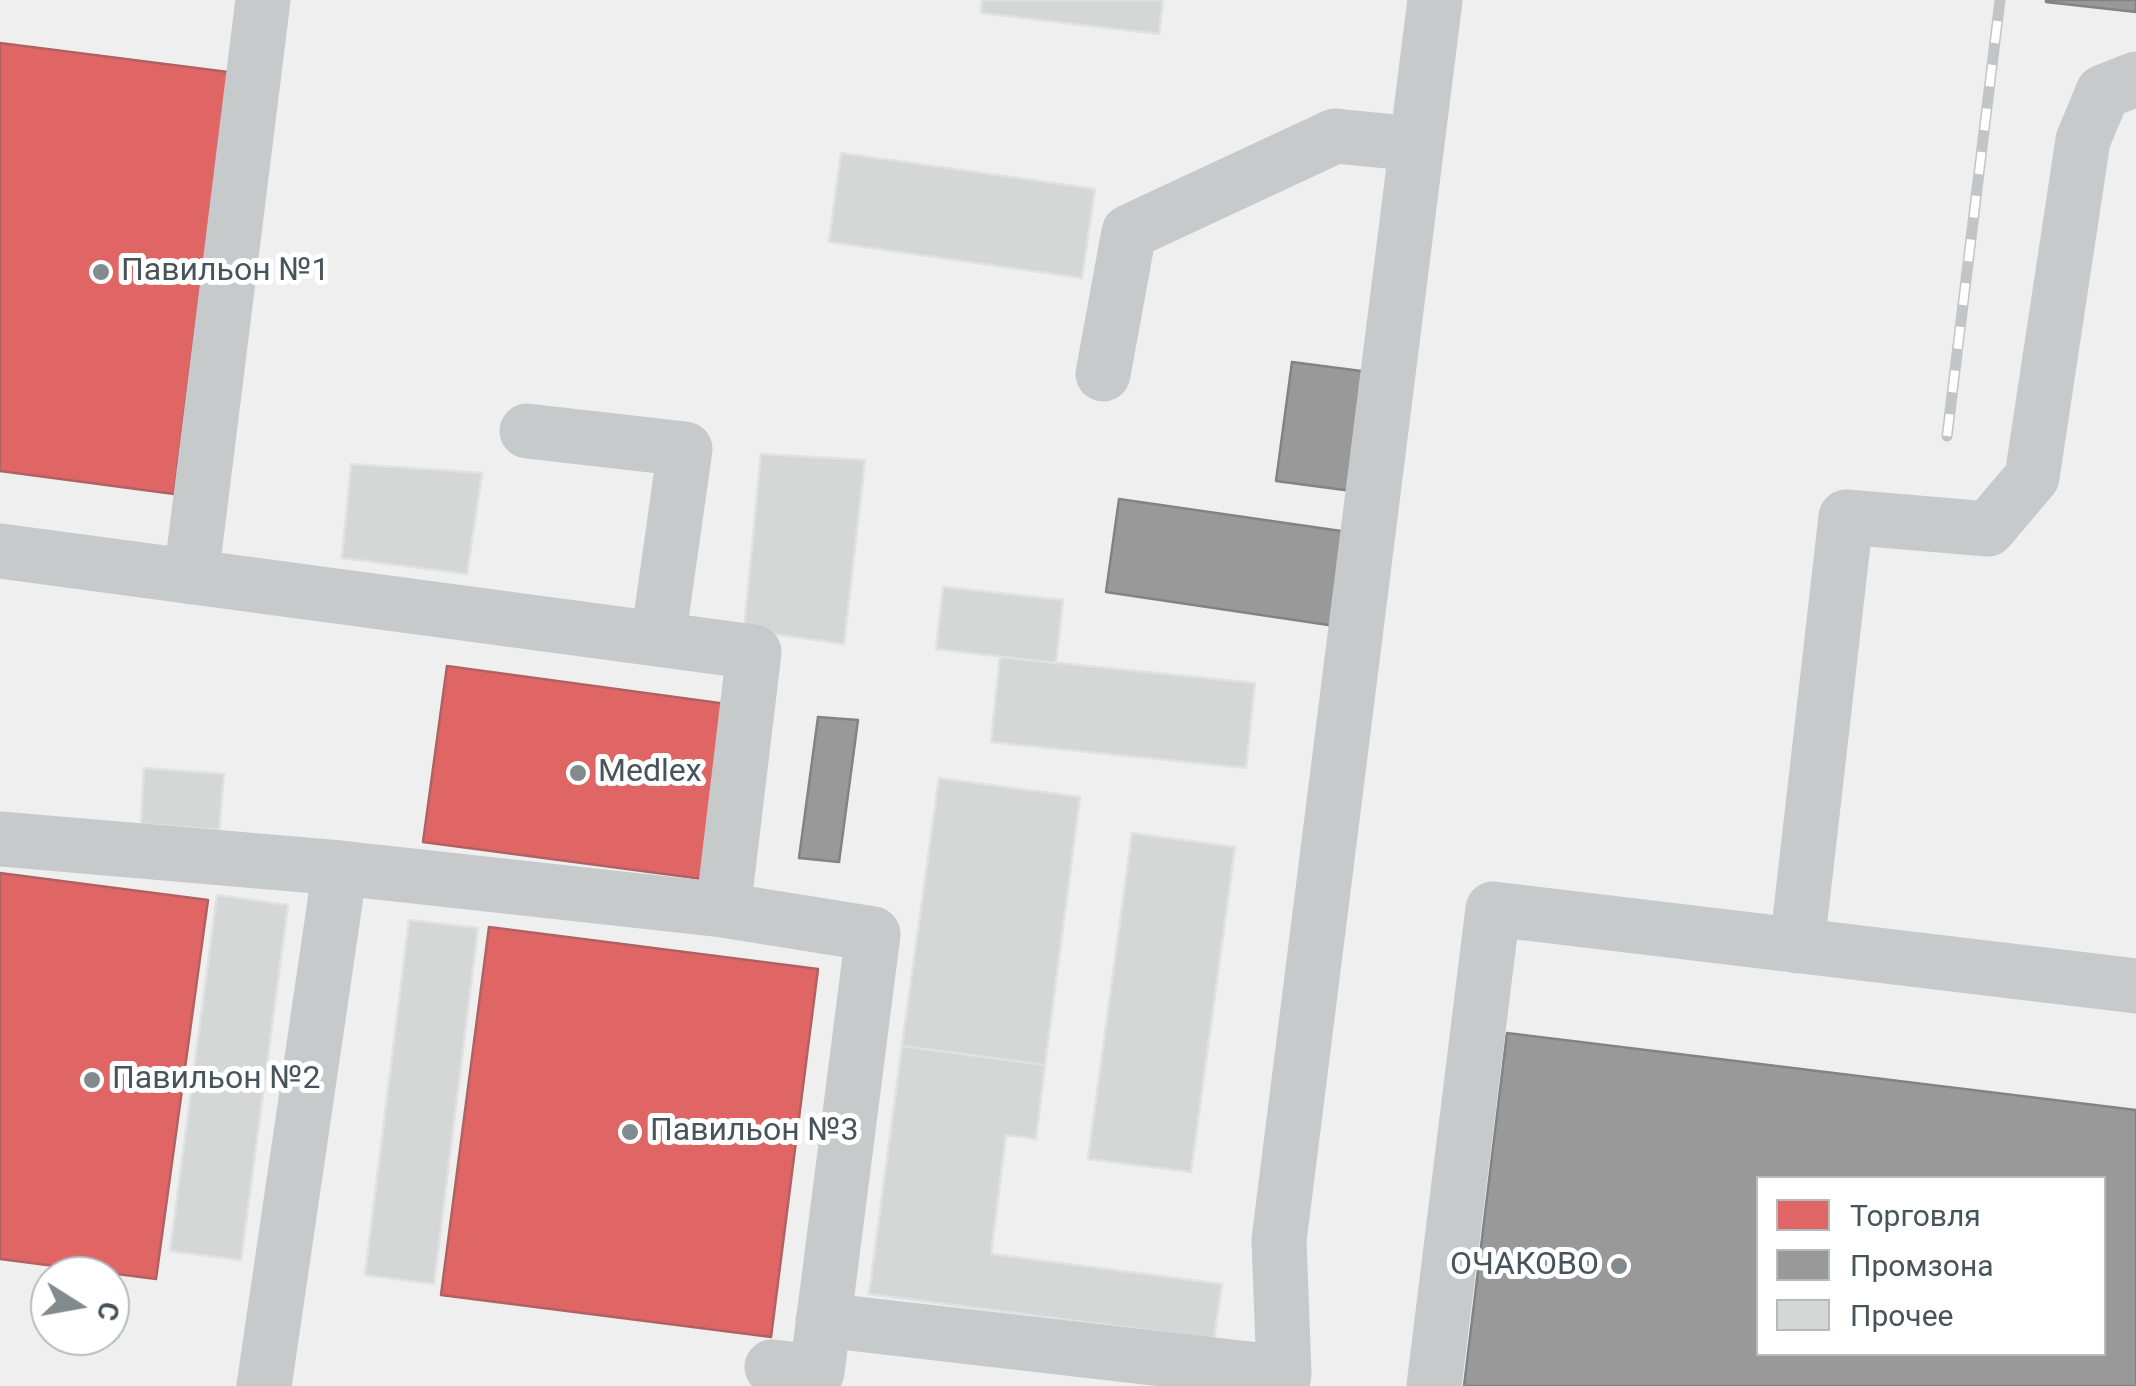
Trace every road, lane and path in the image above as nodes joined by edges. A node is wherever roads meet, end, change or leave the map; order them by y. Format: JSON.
{"nodes":[{"id":1,"x":263,"y":0,"type":"edge"},
{"id":2,"x":1435,"y":0,"type":"edge"},
{"id":3,"x":2136,"y":80,"type":"edge"},
{"id":4,"x":1416,"y":144,"type":"junction"},
{"id":5,"x":1103,"y":374,"type":"dead end"},
{"id":6,"x":528,"y":431,"type":"dead end"},
{"id":7,"x":0,"y":551,"type":"edge"},
{"id":8,"x":191,"y":577,"type":"junction"},
{"id":9,"x":658,"y":639,"type":"junction"},
{"id":10,"x":0,"y":839,"type":"edge"},
{"id":11,"x":340,"y":868,"type":"junction"},
{"id":12,"x":724,"y":910,"type":"junction"},
{"id":13,"x":1797,"y":946,"type":"junction"},
{"id":14,"x":2136,"y":986,"type":"edge"},
{"id":15,"x":823,"y":1320,"type":"junction"},
{"id":16,"x":772,"y":1367,"type":"dead end"},
{"id":17,"x":1283,"y":1379,"type":"edge"},
{"id":18,"x":264,"y":1386,"type":"edge"},
{"id":19,"x":1434,"y":1386,"type":"edge"}],
"edges":[{"from":1,"to":8,"type":"lane"},
{"from":2,"to":4,"type":"lane"},
{"from":3,"to":13,"type":"lane"},
{"from":4,"to":5,"type":"lane"},
{"from":4,"to":17,"type":"lane"},
{"from":6,"to":9,"type":"lane"},
{"from":7,"to":8,"type":"lane"},
{"from":8,"to":9,"type":"lane"},
{"from":9,"to":12,"type":"lane"},
{"from":10,"to":11,"type":"lane"},
{"from":11,"to":12,"type":"lane"},
{"from":11,"to":18,"type":"lane"},
{"from":12,"to":15,"type":"lane"},
{"from":13,"to":14,"type":"lane"},
{"from":13,"to":19,"type":"lane"},
{"from":15,"to":16,"type":"lane"},
{"from":15,"to":17,"type":"lane"}]}
